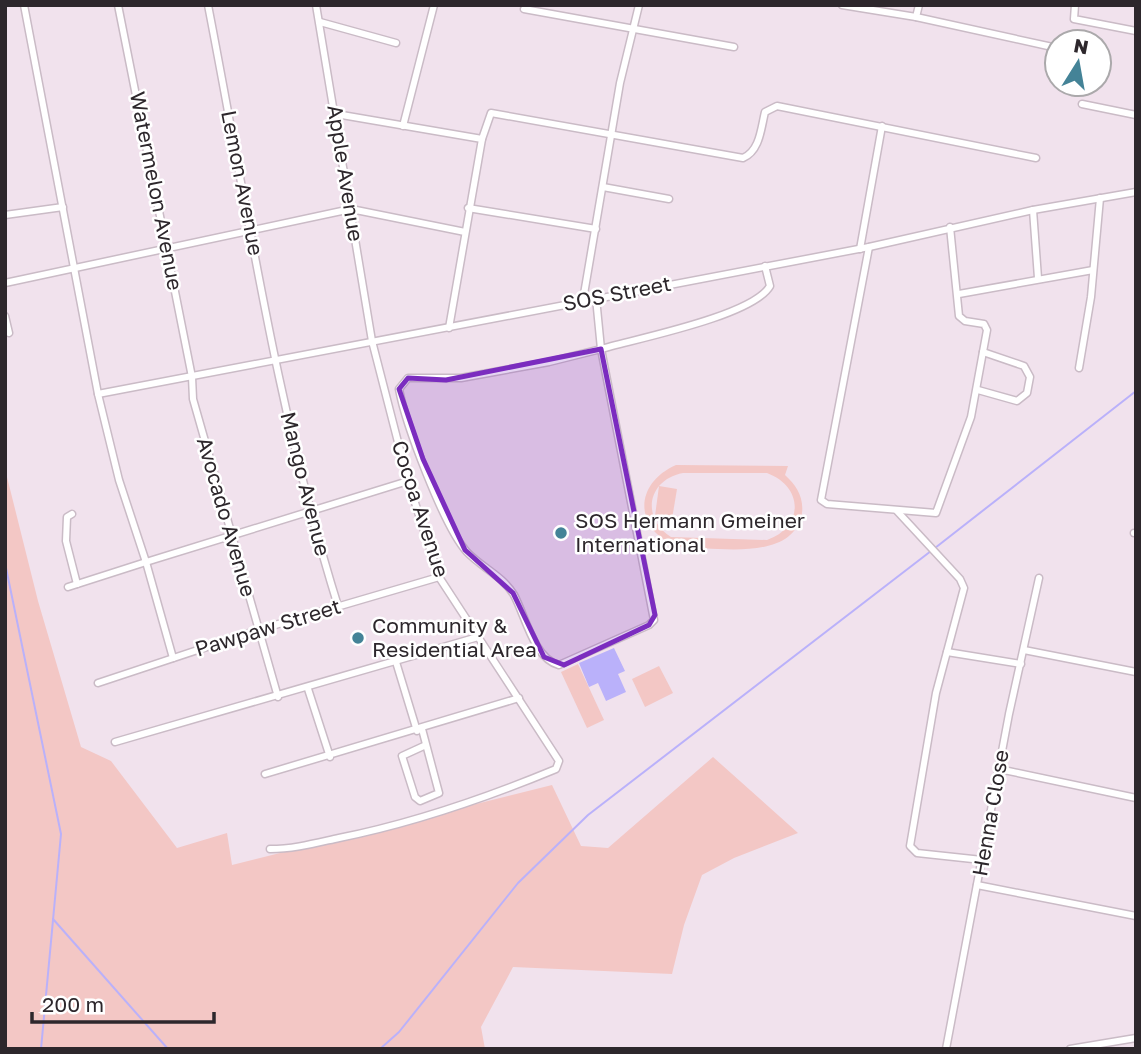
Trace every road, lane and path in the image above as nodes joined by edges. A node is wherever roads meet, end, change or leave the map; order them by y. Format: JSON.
{"nodes":[{"id":1,"x":24,"y":5,"type":"edge"},
{"id":2,"x":118,"y":5,"type":"edge"},
{"id":3,"x":208,"y":5,"type":"edge"},
{"id":4,"x":316,"y":5,"type":"edge"},
{"id":5,"x":434,"y":5,"type":"edge"},
{"id":6,"x":639,"y":5,"type":"edge"},
{"id":7,"x":842,"y":5,"type":"edge"},
{"id":8,"x":919,"y":5,"type":"edge"},
{"id":9,"x":1075,"y":5,"type":"edge"},
{"id":10,"x":524,"y":9,"type":"dead end"},
{"id":11,"x":916,"y":17,"type":"junction"},
{"id":12,"x":320,"y":22,"type":"junction"},
{"id":13,"x":632,"y":31,"type":"junction"},
{"id":14,"x":1136,"y":31,"type":"edge"},
{"id":15,"x":396,"y":43,"type":"dead end"},
{"id":16,"x":1043,"y":45,"type":"edge"},
{"id":17,"x":734,"y":47,"type":"dead end"},
{"id":18,"x":1082,"y":104,"type":"dead end"},
{"id":19,"x":336,"y":114,"type":"junction"},
{"id":20,"x":1136,"y":115,"type":"edge"},
{"id":21,"x":403,"y":126,"type":"junction"},
{"id":22,"x":882,"y":126,"type":"junction"},
{"id":23,"x":612,"y":135,"type":"junction"},
{"id":24,"x":482,"y":139,"type":"junction"},
{"id":25,"x":1036,"y":158,"type":"dead end"},
{"id":26,"x":603,"y":187,"type":"junction"},
{"id":27,"x":1136,"y":192,"type":"edge"},
{"id":28,"x":1100,"y":198,"type":"junction"},
{"id":29,"x":669,"y":199,"type":"dead end"},
{"id":30,"x":63,"y":207,"type":"junction"},
{"id":31,"x":468,"y":208,"type":"junction"},
{"id":32,"x":351,"y":209,"type":"junction"},
{"id":33,"x":1033,"y":210,"type":"junction"},
{"id":34,"x":5,"y":215,"type":"edge"},
{"id":35,"x":950,"y":227,"type":"junction"},
{"id":36,"x":251,"y":228,"type":"junction"},
{"id":37,"x":596,"y":229,"type":"junction"},
{"id":38,"x":465,"y":232,"type":"junction"},
{"id":39,"x":168,"y":246,"type":"junction"},
{"id":40,"x":869,"y":247,"type":"junction"},
{"id":41,"x":860,"y":248,"type":"junction"},
{"id":42,"x":75,"y":266,"type":"junction"},
{"id":43,"x":765,"y":266,"type":"junction"},
{"id":44,"x":1093,"y":270,"type":"junction"},
{"id":45,"x":1038,"y":278,"type":"junction"},
{"id":46,"x":5,"y":282,"type":"edge"},
{"id":47,"x":959,"y":294,"type":"junction"},
{"id":48,"x":596,"y":298,"type":"junction"},
{"id":49,"x":583,"y":300,"type":"junction"},
{"id":50,"x":5,"y":316,"type":"edge"},
{"id":51,"x":449,"y":328,"type":"junction"},
{"id":52,"x":9,"y":333,"type":"dead end"},
{"id":53,"x":372,"y":341,"type":"junction"},
{"id":54,"x":601,"y":349,"type":"junction"},
{"id":55,"x":983,"y":352,"type":"junction"},
{"id":56,"x":275,"y":361,"type":"junction"},
{"id":57,"x":1079,"y":368,"type":"dead end"},
{"id":58,"x":192,"y":377,"type":"junction"},
{"id":59,"x":978,"y":390,"type":"junction"},
{"id":60,"x":98,"y":394,"type":"junction"},
{"id":61,"x":408,"y":481,"type":"junction"},
{"id":62,"x":897,"y":511,"type":"junction"},
{"id":63,"x":309,"y":512,"type":"junction"},
{"id":64,"x":72,"y":514,"type":"dead end"},
{"id":65,"x":230,"y":538,"type":"junction"},
{"id":66,"x":146,"y":562,"type":"junction"},
{"id":67,"x":439,"y":577,"type":"junction"},
{"id":68,"x":1040,"y":578,"type":"dead end"},
{"id":69,"x":77,"y":584,"type":"junction"},
{"id":70,"x":68,"y":587,"type":"dead end"},
{"id":71,"x":338,"y":606,"type":"junction"},
{"id":72,"x":258,"y":630,"type":"junction"},
{"id":73,"x":478,"y":637,"type":"junction"},
{"id":74,"x":1024,"y":649,"type":"junction"},
{"id":75,"x":947,"y":652,"type":"junction"},
{"id":76,"x":173,"y":658,"type":"junction"},
{"id":77,"x":396,"y":663,"type":"junction"},
{"id":78,"x":1021,"y":664,"type":"junction"},
{"id":79,"x":1136,"y":672,"type":"edge"},
{"id":80,"x":98,"y":682,"type":"dead end"},
{"id":81,"x":308,"y":689,"type":"junction"},
{"id":82,"x":278,"y":696,"type":"junction"},
{"id":83,"x":519,"y":698,"type":"junction"},
{"id":84,"x":419,"y":730,"type":"junction"},
{"id":85,"x":115,"y":742,"type":"dead end"},
{"id":86,"x":426,"y":745,"type":"junction"},
{"id":87,"x":330,"y":757,"type":"junction"},
{"id":88,"x":999,"y":769,"type":"junction"},
{"id":89,"x":265,"y":774,"type":"dead end"},
{"id":90,"x":1136,"y":798,"type":"edge"},
{"id":91,"x":270,"y":849,"type":"dead end"},
{"id":92,"x":982,"y":860,"type":"junction"},
{"id":93,"x":977,"y":885,"type":"junction"},
{"id":94,"x":1136,"y":916,"type":"edge"},
{"id":95,"x":1136,"y":1038,"type":"edge"},
{"id":96,"x":946,"y":1049,"type":"edge"},
{"id":97,"x":1070,"y":1049,"type":"edge"}],
"edges":[{"from":1,"to":30,"type":"street"},
{"from":2,"to":39,"type":"street","name":"Watermelon Avenue"},
{"from":3,"to":36,"type":"street","name":"Lemon Avenue"},
{"from":4,"to":12,"type":"street","name":"Apple Avenue"},
{"from":5,"to":21,"type":"street"},
{"from":6,"to":13,"type":"street"},
{"from":7,"to":11,"type":"street"},
{"from":8,"to":11,"type":"street"},
{"from":9,"to":14,"type":"street"},
{"from":10,"to":13,"type":"street"},
{"from":11,"to":16,"type":"street"},
{"from":12,"to":15,"type":"street"},
{"from":12,"to":19,"type":"street","name":"Apple Avenue"},
{"from":13,"to":17,"type":"street"},
{"from":13,"to":23,"type":"street"},
{"from":18,"to":20,"type":"street"},
{"from":19,"to":21,"type":"street"},
{"from":19,"to":32,"type":"street","name":"Apple Avenue"},
{"from":21,"to":24,"type":"street"},
{"from":22,"to":23,"type":"street"},
{"from":22,"to":25,"type":"street"},
{"from":22,"to":41,"type":"street"},
{"from":23,"to":24,"type":"street"},
{"from":23,"to":26,"type":"street"},
{"from":24,"to":31,"type":"street"},
{"from":26,"to":29,"type":"street"},
{"from":26,"to":37,"type":"street"},
{"from":27,"to":28,"type":"street","name":"SOS Street"},
{"from":28,"to":33,"type":"street","name":"SOS Street"},
{"from":28,"to":44,"type":"street"},
{"from":30,"to":34,"type":"street"},
{"from":30,"to":42,"type":"street"},
{"from":31,"to":37,"type":"street"},
{"from":31,"to":38,"type":"street"},
{"from":32,"to":36,"type":"street"},
{"from":32,"to":38,"type":"street"},
{"from":32,"to":53,"type":"street","name":"Apple Avenue"},
{"from":33,"to":35,"type":"street","name":"SOS Street"},
{"from":33,"to":45,"type":"street"},
{"from":35,"to":40,"type":"street","name":"SOS Street"},
{"from":35,"to":47,"type":"street"},
{"from":36,"to":39,"type":"street"},
{"from":36,"to":56,"type":"street","name":"Lemon Avenue"},
{"from":37,"to":49,"type":"street"},
{"from":38,"to":51,"type":"street"},
{"from":39,"to":42,"type":"street"},
{"from":39,"to":58,"type":"street","name":"Watermelon Avenue"},
{"from":40,"to":41,"type":"street","name":"SOS Street"},
{"from":40,"to":62,"type":"street"},
{"from":41,"to":43,"type":"street","name":"SOS Street"},
{"from":42,"to":46,"type":"street"},
{"from":42,"to":60,"type":"street"},
{"from":43,"to":48,"type":"street","name":"SOS Street"},
{"from":43,"to":54,"type":"street"},
{"from":44,"to":45,"type":"street"},
{"from":44,"to":57,"type":"street"},
{"from":45,"to":47,"type":"street"},
{"from":47,"to":55,"type":"street"},
{"from":48,"to":49,"type":"street","name":"SOS Street"},
{"from":48,"to":54,"type":"street"},
{"from":49,"to":51,"type":"street","name":"SOS Street"},
{"from":50,"to":52,"type":"street"},
{"from":51,"to":53,"type":"street","name":"SOS Street"},
{"from":53,"to":56,"type":"street","name":"SOS Street"},
{"from":53,"to":61,"type":"street","name":"Cocoa Avenue"},
{"from":54,"to":54,"type":"street"},
{"from":55,"to":59,"type":"street"},
{"from":55,"to":59,"type":"street"},
{"from":56,"to":58,"type":"street","name":"SOS Street"},
{"from":56,"to":63,"type":"street","name":"Mango Avenue"},
{"from":58,"to":60,"type":"street","name":"SOS Street"},
{"from":58,"to":65,"type":"street","name":"Avocado Avenue"},
{"from":59,"to":62,"type":"street"},
{"from":60,"to":66,"type":"street"},
{"from":61,"to":63,"type":"street"},
{"from":61,"to":67,"type":"street","name":"Cocoa Avenue"},
{"from":62,"to":75,"type":"street"},
{"from":63,"to":65,"type":"street"},
{"from":63,"to":71,"type":"street","name":"Mango Avenue"},
{"from":64,"to":69,"type":"street"},
{"from":65,"to":66,"type":"street"},
{"from":65,"to":72,"type":"street","name":"Avocado Avenue"},
{"from":66,"to":69,"type":"street"},
{"from":66,"to":76,"type":"street"},
{"from":67,"to":71,"type":"street","name":"Pawpaw Street"},
{"from":67,"to":73,"type":"street","name":"Cocoa Avenue"},
{"from":68,"to":74,"type":"street","name":"Henna Close"},
{"from":69,"to":70,"type":"street"},
{"from":71,"to":72,"type":"street","name":"Pawpaw Street"},
{"from":72,"to":76,"type":"street","name":"Pawpaw Street"},
{"from":72,"to":82,"type":"street","name":"Avocado Avenue"},
{"from":73,"to":77,"type":"street"},
{"from":73,"to":83,"type":"street","name":"Cocoa Avenue"},
{"from":74,"to":78,"type":"street","name":"Henna Close"},
{"from":74,"to":79,"type":"street"},
{"from":75,"to":78,"type":"street"},
{"from":75,"to":92,"type":"street"},
{"from":76,"to":80,"type":"street","name":"Pawpaw Street"},
{"from":77,"to":81,"type":"street"},
{"from":77,"to":84,"type":"street"},
{"from":78,"to":88,"type":"street","name":"Henna Close"},
{"from":81,"to":82,"type":"street"},
{"from":81,"to":87,"type":"street"},
{"from":82,"to":85,"type":"street"},
{"from":83,"to":84,"type":"street"},
{"from":83,"to":91,"type":"street","name":"Cocoa Avenue"},
{"from":84,"to":86,"type":"street"},
{"from":84,"to":87,"type":"street"},
{"from":86,"to":86,"type":"street"},
{"from":87,"to":89,"type":"street"},
{"from":88,"to":90,"type":"street"},
{"from":88,"to":92,"type":"street","name":"Henna Close"},
{"from":92,"to":93,"type":"street","name":"Henna Close"},
{"from":93,"to":94,"type":"street"},
{"from":93,"to":96,"type":"street","name":"Henna Close"},
{"from":95,"to":97,"type":"street"}]}
